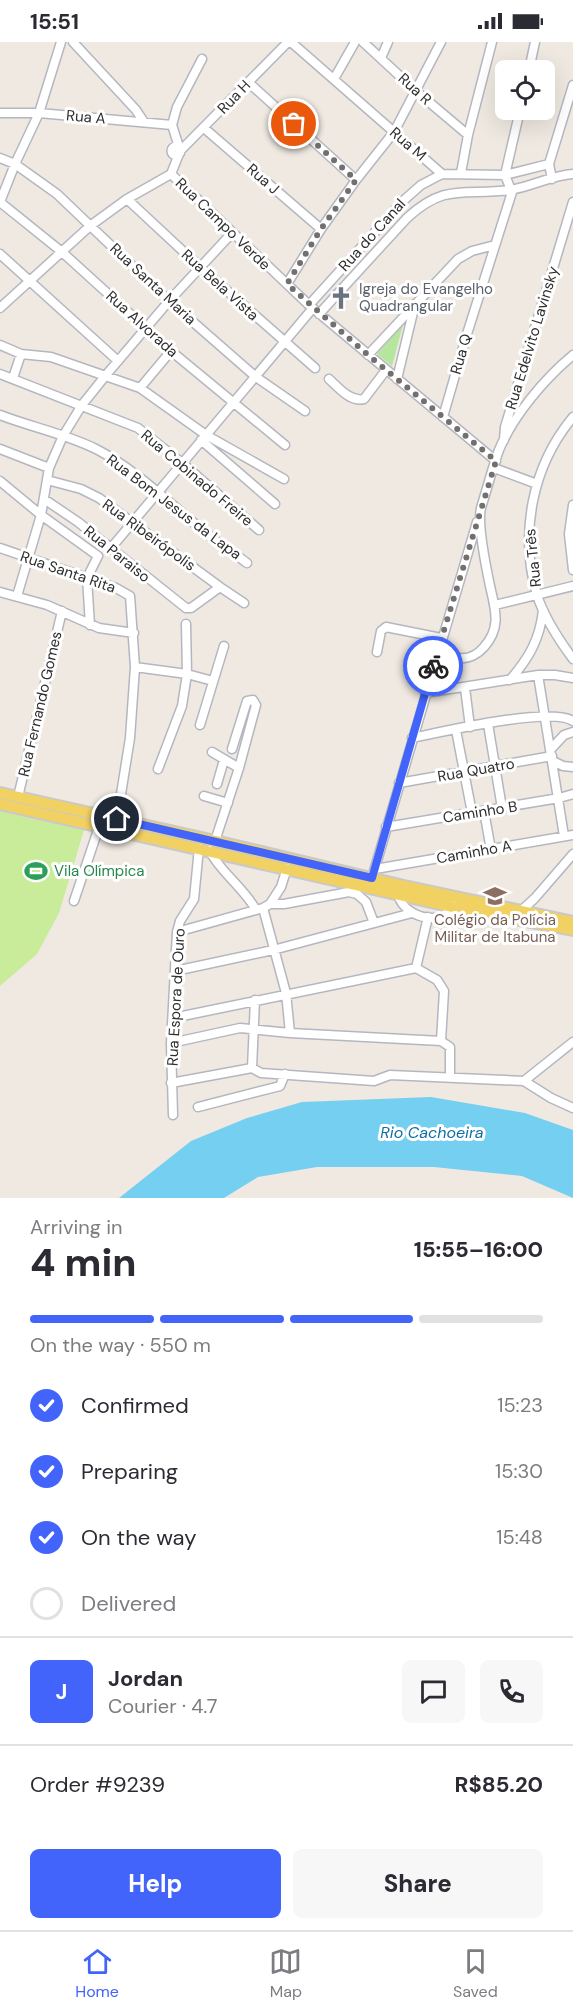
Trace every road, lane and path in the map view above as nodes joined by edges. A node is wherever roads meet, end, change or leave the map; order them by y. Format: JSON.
{"nodes":[{"id":1,"x":61,"y":42,"type":"edge"},
{"id":2,"x":73,"y":42,"type":"edge"},
{"id":3,"x":290,"y":42,"type":"edge"},
{"id":4,"x":355,"y":42,"type":"edge"},
{"id":5,"x":363,"y":42,"type":"edge"},
{"id":6,"x":388,"y":42,"type":"edge"},
{"id":7,"x":441,"y":42,"type":"edge"},
{"id":8,"x":492,"y":42,"type":"edge"},
{"id":9,"x":536,"y":42,"type":"edge"},
{"id":10,"x":381,"y":58,"type":"junction"},
{"id":11,"x":202,"y":59,"type":"dead end"},
{"id":12,"x":532,"y":60,"type":"edge"},
{"id":13,"x":334,"y":79,"type":"junction"},
{"id":14,"x":248,"y":82,"type":"junction"},
{"id":15,"x":573,"y":85,"type":"edge"},
{"id":16,"x":416,"y":91,"type":"junction"},
{"id":17,"x":0,"y":113,"type":"edge"},
{"id":18,"x":39,"y":113,"type":"junction"},
{"id":19,"x":518,"y":120,"type":"edge"},
{"id":20,"x":144,"y":122,"type":"junction"},
{"id":21,"x":204,"y":128,"type":"junction"},
{"id":22,"x":173,"y":130,"type":"junction"},
{"id":23,"x":394,"y":132,"type":"junction"},
{"id":24,"x":468,"y":135,"type":"junction"},
{"id":25,"x":176,"y":151,"type":"junction"},
{"id":26,"x":0,"y":158,"type":"edge"},
{"id":27,"x":15,"y":164,"type":"junction"},
{"id":28,"x":549,"y":165,"type":"junction"},
{"id":29,"x":172,"y":173,"type":"junction"},
{"id":30,"x":461,"y":173,"type":"junction"},
{"id":31,"x":442,"y":174,"type":"junction"},
{"id":32,"x":573,"y":174,"type":"edge"},
{"id":33,"x":505,"y":176,"type":"junction"},
{"id":34,"x":552,"y":179,"type":"junction"},
{"id":35,"x":356,"y":180,"type":"junction"},
{"id":36,"x":512,"y":189,"type":"junction"},
{"id":37,"x":128,"y":199,"type":"junction"},
{"id":38,"x":0,"y":202,"type":"edge"},
{"id":39,"x":573,"y":202,"type":"edge"},
{"id":40,"x":90,"y":226,"type":"junction"},
{"id":41,"x":321,"y":229,"type":"junction"},
{"id":42,"x":232,"y":233,"type":"junction"},
{"id":43,"x":495,"y":245,"type":"junction"},
{"id":44,"x":62,"y":252,"type":"junction"},
{"id":45,"x":0,"y":254,"type":"edge"},
{"id":46,"x":200,"y":267,"type":"junction"},
{"id":47,"x":29,"y":280,"type":"junction"},
{"id":48,"x":287,"y":284,"type":"junction"},
{"id":49,"x":169,"y":300,"type":"junction"},
{"id":50,"x":415,"y":303,"type":"junction"},
{"id":51,"x":0,"y":308,"type":"edge"},
{"id":52,"x":314,"y":309,"type":"junction"},
{"id":53,"x":146,"y":328,"type":"junction"},
{"id":54,"x":284,"y":342,"type":"junction"},
{"id":55,"x":0,"y":345,"type":"edge"},
{"id":56,"x":171,"y":351,"type":"junction"},
{"id":57,"x":21,"y":354,"type":"junction"},
{"id":58,"x":368,"y":355,"type":"junction"},
{"id":59,"x":573,"y":355,"type":"edge"},
{"id":60,"x":118,"y":361,"type":"junction"},
{"id":61,"x":315,"y":368,"type":"dead end"},
{"id":62,"x":386,"y":370,"type":"junction"},
{"id":63,"x":0,"y":374,"type":"edge"},
{"id":64,"x":106,"y":375,"type":"junction"},
{"id":65,"x":256,"y":376,"type":"junction"},
{"id":66,"x":13,"y":378,"type":"junction"},
{"id":67,"x":329,"y":379,"type":"dead end"},
{"id":68,"x":397,"y":379,"type":"junction"},
{"id":69,"x":140,"y":388,"type":"junction"},
{"id":70,"x":233,"y":403,"type":"junction"},
{"id":71,"x":82,"y":405,"type":"junction"},
{"id":72,"x":305,"y":411,"type":"dead end"},
{"id":73,"x":0,"y":415,"type":"edge"},
{"id":74,"x":443,"y":417,"type":"junction"},
{"id":75,"x":573,"y":417,"type":"edge"},
{"id":76,"x":63,"y":436,"type":"junction"},
{"id":77,"x":203,"y":438,"type":"junction"},
{"id":78,"x":504,"y":440,"type":"junction"},
{"id":79,"x":285,"y":445,"type":"dead end"},
{"id":80,"x":0,"y":449,"type":"edge"},
{"id":81,"x":182,"y":463,"type":"junction"},
{"id":82,"x":495,"y":464,"type":"junction"},
{"id":83,"x":49,"y":468,"type":"junction"},
{"id":84,"x":284,"y":479,"type":"dead end"},
{"id":85,"x":47,"y":480,"type":"junction"},
{"id":86,"x":0,"y":481,"type":"edge"},
{"id":87,"x":537,"y":484,"type":"junction"},
{"id":88,"x":157,"y":491,"type":"junction"},
{"id":89,"x":275,"y":504,"type":"dead end"},
{"id":90,"x":573,"y":505,"type":"edge"},
{"id":91,"x":43,"y":506,"type":"junction"},
{"id":92,"x":478,"y":519,"type":"junction"},
{"id":93,"x":132,"y":521,"type":"junction"},
{"id":94,"x":259,"y":530,"type":"dead end"},
{"id":95,"x":0,"y":548,"type":"edge"},
{"id":96,"x":111,"y":548,"type":"junction"},
{"id":97,"x":28,"y":558,"type":"junction"},
{"id":98,"x":248,"y":563,"type":"dead end"},
{"id":99,"x":573,"y":570,"type":"edge"},
{"id":100,"x":87,"y":578,"type":"junction"},
{"id":101,"x":573,"y":586,"type":"edge"},
{"id":102,"x":220,"y":587,"type":"junction"},
{"id":103,"x":0,"y":592,"type":"edge"},
{"id":104,"x":537,"y":595,"type":"junction"},
{"id":105,"x":17,"y":596,"type":"junction"},
{"id":106,"x":244,"y":603,"type":"dead end"},
{"id":107,"x":495,"y":605,"type":"junction"},
{"id":108,"x":543,"y":609,"type":"junction"},
{"id":109,"x":62,"y":611,"type":"junction"},
{"id":110,"x":186,"y":624,"type":"dead end"},
{"id":111,"x":90,"y":625,"type":"junction"},
{"id":112,"x":134,"y":633,"type":"junction"},
{"id":113,"x":441,"y":638,"type":"junction"},
{"id":114,"x":224,"y":646,"type":"dead end"},
{"id":115,"x":377,"y":652,"type":"dead end"},
{"id":116,"x":437,"y":653,"type":"junction"},
{"id":117,"x":573,"y":658,"type":"edge"},
{"id":118,"x":135,"y":667,"type":"junction"},
{"id":119,"x":187,"y":675,"type":"junction"},
{"id":120,"x":538,"y":675,"type":"junction"},
{"id":121,"x":573,"y":678,"type":"edge"},
{"id":122,"x":213,"y":681,"type":"junction"},
{"id":123,"x":510,"y":681,"type":"junction"},
{"id":124,"x":465,"y":688,"type":"junction"},
{"id":125,"x":425,"y":693,"type":"junction"},
{"id":126,"x":545,"y":716,"type":"junction"},
{"id":127,"x":573,"y":721,"type":"edge"},
{"id":128,"x":488,"y":724,"type":"junction"},
{"id":129,"x":200,"y":725,"type":"dead end"},
{"id":130,"x":470,"y":727,"type":"junction"},
{"id":131,"x":456,"y":730,"type":"junction"},
{"id":132,"x":573,"y":732,"type":"edge"},
{"id":133,"x":412,"y":738,"type":"junction"},
{"id":134,"x":232,"y":749,"type":"dead end"},
{"id":135,"x":212,"y":752,"type":"dead end"},
{"id":136,"x":552,"y":755,"type":"junction"},
{"id":137,"x":224,"y":760,"type":"junction"},
{"id":138,"x":495,"y":767,"type":"junction"},
{"id":139,"x":573,"y":767,"type":"edge"},
{"id":140,"x":239,"y":768,"type":"junction"},
{"id":141,"x":158,"y":769,"type":"dead end"},
{"id":142,"x":464,"y":772,"type":"junction"},
{"id":143,"x":399,"y":783,"type":"junction"},
{"id":144,"x":217,"y":784,"type":"dead end"},
{"id":145,"x":0,"y":794,"type":"edge"},
{"id":146,"x":573,"y":794,"type":"edge"},
{"id":147,"x":204,"y":796,"type":"dead end"},
{"id":148,"x":18,"y":797,"type":"junction"},
{"id":149,"x":559,"y":798,"type":"junction"},
{"id":150,"x":228,"y":803,"type":"junction"},
{"id":151,"x":0,"y":804,"type":"edge"},
{"id":152,"x":502,"y":808,"type":"junction"},
{"id":153,"x":484,"y":811,"type":"junction"},
{"id":154,"x":472,"y":813,"type":"junction"},
{"id":155,"x":117,"y":819,"type":"junction"},
{"id":156,"x":99,"y":827,"type":"junction"},
{"id":157,"x":386,"y":827,"type":"junction"},
{"id":158,"x":568,"y":836,"type":"edge"},
{"id":159,"x":208,"y":846,"type":"junction"},
{"id":160,"x":491,"y":850,"type":"junction"},
{"id":161,"x":573,"y":854,"type":"edge"},
{"id":162,"x":287,"y":868,"type":"junction"},
{"id":163,"x":374,"y":874,"type":"junction"},
{"id":164,"x":401,"y":890,"type":"junction"},
{"id":165,"x":536,"y":898,"type":"junction"},
{"id":166,"x":74,"y":901,"type":"dead end"},
{"id":167,"x":453,"y":901,"type":"junction"},
{"id":168,"x":263,"y":907,"type":"junction"},
{"id":169,"x":522,"y":910,"type":"junction"},
{"id":170,"x":412,"y":913,"type":"junction"},
{"id":171,"x":531,"y":916,"type":"junction"},
{"id":172,"x":428,"y":917,"type":"junction"},
{"id":173,"x":573,"y":922,"type":"edge"},
{"id":174,"x":374,"y":923,"type":"junction"},
{"id":175,"x":573,"y":930,"type":"edge"},
{"id":176,"x":177,"y":932,"type":"junction"},
{"id":177,"x":273,"y":950,"type":"junction"},
{"id":178,"x":416,"y":968,"type":"junction"},
{"id":179,"x":175,"y":971,"type":"junction"},
{"id":180,"x":286,"y":993,"type":"junction"},
{"id":181,"x":255,"y":1000,"type":"junction"},
{"id":182,"x":173,"y":1018,"type":"junction"},
{"id":183,"x":253,"y":1030,"type":"junction"},
{"id":184,"x":290,"y":1033,"type":"junction"},
{"id":185,"x":441,"y":1041,"type":"junction"},
{"id":186,"x":573,"y":1042,"type":"edge"},
{"id":187,"x":171,"y":1043,"type":"junction"},
{"id":188,"x":252,"y":1068,"type":"junction"},
{"id":189,"x":285,"y":1074,"type":"junction"},
{"id":190,"x":450,"y":1076,"type":"junction"},
{"id":191,"x":524,"y":1081,"type":"junction"},
{"id":192,"x":171,"y":1083,"type":"junction"},
{"id":193,"x":198,"y":1107,"type":"dead end"},
{"id":194,"x":573,"y":1108,"type":"edge"},
{"id":195,"x":172,"y":1115,"type":"dead end"}],
"edges":[{"from":1,"to":18,"type":"street"},
{"from":2,"to":20,"type":"street"},
{"from":3,"to":13,"type":"street","name":"Rua M"},
{"from":3,"to":14,"type":"street","name":"Rua H"},
{"from":4,"to":13,"type":"street"},
{"from":5,"to":10,"type":"street","name":"Rua R"},
{"from":6,"to":10,"type":"street"},
{"from":7,"to":16,"type":"street"},
{"from":8,"to":24,"type":"street"},
{"from":9,"to":12,"type":"street"},
{"from":10,"to":16,"type":"street","name":"Rua R"},
{"from":11,"to":22,"type":"street"},
{"from":13,"to":23,"type":"street","name":"Rua M"},
{"from":14,"to":21,"type":"street","name":"Rua H"},
{"from":14,"to":35,"type":"street"},
{"from":15,"to":28,"type":"street"},
{"from":16,"to":23,"type":"street"},
{"from":16,"to":24,"type":"street","name":"Rua R"},
{"from":17,"to":18,"type":"street","name":"Rua A"},
{"from":18,"to":20,"type":"street","name":"Rua A"},
{"from":18,"to":27,"type":"street"},
{"from":19,"to":33,"type":"street"},
{"from":20,"to":22,"type":"street","name":"Rua A"},
{"from":21,"to":25,"type":"street","name":"Rua H"},
{"from":21,"to":41,"type":"street","name":"Rua J"},
{"from":22,"to":25,"type":"street"},
{"from":23,"to":31,"type":"street","name":"Rua M"},
{"from":23,"to":35,"type":"street"},
{"from":24,"to":30,"type":"street"},
{"from":25,"to":29,"type":"street"},
{"from":26,"to":27,"type":"street","name":"Rua Santa Maria"},
{"from":27,"to":38,"type":"street"},
{"from":27,"to":40,"type":"street","name":"Rua Santa Maria"},
{"from":28,"to":33,"type":"street"},
{"from":28,"to":34,"type":"street"},
{"from":29,"to":37,"type":"street","name":"Rua Campo Verde"},
{"from":29,"to":42,"type":"street","name":"Rua Campo Verde"},
{"from":30,"to":31,"type":"street"},
{"from":30,"to":33,"type":"street"},
{"from":31,"to":52,"type":"street","name":"Rua do Canal"},
{"from":32,"to":34,"type":"street","name":"Rua do Canal"},
{"from":33,"to":36,"type":"street"},
{"from":34,"to":36,"type":"street","name":"Rua do Canal"},
{"from":35,"to":41,"type":"street"},
{"from":36,"to":43,"type":"street","name":"Rua Q"},
{"from":36,"to":52,"type":"street","name":"Rua do Canal"},
{"from":37,"to":40,"type":"street","name":"Rua Campo Verde"},
{"from":37,"to":46,"type":"street","name":"Rua Bela Vista"},
{"from":38,"to":44,"type":"street","name":"Rua Alvorada"},
{"from":39,"to":78,"type":"street","name":"Rua Edelvito Lavinsky"},
{"from":40,"to":44,"type":"street","name":"Rua Campo Verde"},
{"from":40,"to":49,"type":"street","name":"Rua Santa Maria"},
{"from":41,"to":48,"type":"street"},
{"from":42,"to":46,"type":"street"},
{"from":42,"to":48,"type":"street","name":"Rua Campo Verde"},
{"from":43,"to":50,"type":"street"},
{"from":43,"to":74,"type":"street","name":"Rua Q"},
{"from":44,"to":47,"type":"street","name":"Rua Campo Verde"},
{"from":44,"to":53,"type":"street","name":"Rua Alvorada"},
{"from":45,"to":47,"type":"street"},
{"from":46,"to":49,"type":"street"},
{"from":46,"to":54,"type":"street","name":"Rua Bela Vista"},
{"from":47,"to":51,"type":"street","name":"Rua Campo Verde"},
{"from":47,"to":60,"type":"street"},
{"from":48,"to":52,"type":"street","name":"Rua Campo Verde"},
{"from":49,"to":53,"type":"street"},
{"from":49,"to":65,"type":"street","name":"Rua Santa Maria"},
{"from":50,"to":58,"type":"street"},
{"from":50,"to":68,"type":"street"},
{"from":52,"to":54,"type":"street"},
{"from":52,"to":58,"type":"street","name":"Rua Campo Verde"},
{"from":53,"to":56,"type":"street","name":"Rua Alvorada"},
{"from":53,"to":60,"type":"street"},
{"from":54,"to":61,"type":"street","name":"Rua Bela Vista"},
{"from":54,"to":65,"type":"street"},
{"from":55,"to":57,"type":"street"},
{"from":56,"to":69,"type":"street"},
{"from":56,"to":70,"type":"street","name":"Rua Alvorada"},
{"from":57,"to":64,"type":"street"},
{"from":57,"to":66,"type":"street"},
{"from":58,"to":62,"type":"street","name":"Rua Campo Verde"},
{"from":59,"to":78,"type":"street"},
{"from":60,"to":64,"type":"street"},
{"from":62,"to":67,"type":"street"},
{"from":62,"to":68,"type":"street","name":"Rua Campo Verde"},
{"from":63,"to":66,"type":"street","name":"Rua Cobinado Freire"},
{"from":64,"to":69,"type":"street"},
{"from":64,"to":71,"type":"street"},
{"from":65,"to":70,"type":"street"},
{"from":65,"to":72,"type":"street","name":"Rua Santa Maria"},
{"from":66,"to":71,"type":"street","name":"Rua Cobinado Freire"},
{"from":68,"to":74,"type":"street","name":"Rua Campo Verde"},
{"from":69,"to":77,"type":"street"},
{"from":70,"to":77,"type":"street"},
{"from":70,"to":79,"type":"street","name":"Rua Alvorada"},
{"from":71,"to":76,"type":"street"},
{"from":71,"to":81,"type":"street","name":"Rua Cobinado Freire"},
{"from":73,"to":76,"type":"street","name":"Rua Bom Jesus da Lapa"},
{"from":74,"to":82,"type":"street","name":"Rua Campo Verde"},
{"from":75,"to":87,"type":"street","name":"Rua Três"},
{"from":76,"to":83,"type":"street"},
{"from":76,"to":88,"type":"street","name":"Rua Bom Jesus da Lapa"},
{"from":77,"to":81,"type":"street"},
{"from":77,"to":84,"type":"street"},
{"from":77,"to":89,"type":"street"},
{"from":78,"to":82,"type":"street"},
{"from":80,"to":83,"type":"street"},
{"from":81,"to":88,"type":"street"},
{"from":81,"to":94,"type":"street","name":"Rua Cobinado Freire"},
{"from":82,"to":87,"type":"street","name":"Rua Campo Verde"},
{"from":82,"to":92,"type":"street"},
{"from":83,"to":85,"type":"street"},
{"from":85,"to":91,"type":"street"},
{"from":85,"to":93,"type":"street","name":"Rua Ribeirópolis"},
{"from":86,"to":91,"type":"street","name":"Rua Santa Rita"},
{"from":87,"to":104,"type":"street","name":"Rua Três"},
{"from":88,"to":93,"type":"street"},
{"from":88,"to":98,"type":"street","name":"Rua Bom Jesus da Lapa"},
{"from":90,"to":99,"type":"street"},
{"from":91,"to":96,"type":"street","name":"Rua Paraiso"},
{"from":91,"to":97,"type":"street"},
{"from":91,"to":100,"type":"street","name":"Rua Santa Rita"},
{"from":92,"to":107,"type":"street"},
{"from":92,"to":113,"type":"street"},
{"from":93,"to":96,"type":"street"},
{"from":93,"to":102,"type":"street","name":"Rua Ribeirópolis"},
{"from":95,"to":97,"type":"street","name":"Rua Santa Rita"},
{"from":96,"to":102,"type":"street","name":"Rua Paraiso"},
{"from":97,"to":100,"type":"street","name":"Rua Santa Rita"},
{"from":97,"to":105,"type":"street"},
{"from":100,"to":111,"type":"street"},
{"from":100,"to":112,"type":"street","name":"Rua Santa Rita"},
{"from":101,"to":104,"type":"street"},
{"from":102,"to":106,"type":"street","name":"Rua Ribeirópolis"},
{"from":103,"to":105,"type":"street"},
{"from":104,"to":107,"type":"street"},
{"from":104,"to":108,"type":"street","name":"Rua Três"},
{"from":105,"to":109,"type":"street"},
{"from":107,"to":116,"type":"street"},
{"from":108,"to":117,"type":"street","name":"Rua Três"},
{"from":108,"to":123,"type":"street"},
{"from":109,"to":111,"type":"street"},
{"from":109,"to":148,"type":"street","name":"Rua Fernando Gomes"},
{"from":110,"to":119,"type":"street"},
{"from":111,"to":112,"type":"street"},
{"from":112,"to":118,"type":"street"},
{"from":113,"to":115,"type":"street"},
{"from":113,"to":116,"type":"street"},
{"from":114,"to":122,"type":"street"},
{"from":116,"to":125,"type":"street"},
{"from":118,"to":119,"type":"street"},
{"from":118,"to":155,"type":"street"},
{"from":119,"to":122,"type":"street"},
{"from":119,"to":141,"type":"street"},
{"from":120,"to":121,"type":"street"},
{"from":120,"to":123,"type":"street"},
{"from":120,"to":126,"type":"street"},
{"from":122,"to":129,"type":"street"},
{"from":123,"to":124,"type":"street"},
{"from":124,"to":125,"type":"street"},
{"from":124,"to":130,"type":"street"},
{"from":125,"to":133,"type":"street"},
{"from":126,"to":127,"type":"street"},
{"from":126,"to":128,"type":"street"},
{"from":126,"to":136,"type":"street"},
{"from":128,"to":130,"type":"street"},
{"from":128,"to":138,"type":"street"},
{"from":130,"to":131,"type":"street"},
{"from":131,"to":133,"type":"street"},
{"from":131,"to":142,"type":"street"},
{"from":132,"to":136,"type":"street"},
{"from":133,"to":143,"type":"street"},
{"from":134,"to":140,"type":"street","name":"Rua Espora de Ouro"},
{"from":135,"to":137,"type":"street"},
{"from":136,"to":138,"type":"street","name":"Rua Quatro"},
{"from":136,"to":139,"type":"street"},
{"from":136,"to":149,"type":"street"},
{"from":137,"to":140,"type":"street"},
{"from":137,"to":144,"type":"street"},
{"from":138,"to":142,"type":"street","name":"Rua Quatro"},
{"from":138,"to":152,"type":"street"},
{"from":140,"to":150,"type":"street","name":"Rua Espora de Ouro"},
{"from":142,"to":143,"type":"street","name":"Rua Quatro"},
{"from":142,"to":154,"type":"street"},
{"from":143,"to":157,"type":"street"},
{"from":145,"to":148,"type":"main road"},
{"from":146,"to":149,"type":"street","name":"Caminho B"},
{"from":147,"to":150,"type":"street"},
{"from":148,"to":155,"type":"main road"},
{"from":149,"to":152,"type":"street","name":"Caminho B"},
{"from":149,"to":158,"type":"street"},
{"from":150,"to":159,"type":"street","name":"Rua Espora de Ouro"},
{"from":151,"to":156,"type":"main road"},
{"from":152,"to":153,"type":"street","name":"Caminho B"},
{"from":153,"to":154,"type":"street","name":"Caminho B"},
{"from":153,"to":160,"type":"street"},
{"from":154,"to":157,"type":"street","name":"Caminho B"},
{"from":155,"to":159,"type":"main road"},
{"from":156,"to":159,"type":"main road"},
{"from":156,"to":166,"type":"street"},
{"from":157,"to":163,"type":"street"},
{"from":158,"to":160,"type":"street","name":"Caminho A"},
{"from":159,"to":162,"type":"main road"},
{"from":159,"to":163,"type":"main road"},
{"from":159,"to":168,"type":"street"},
{"from":159,"to":176,"type":"street","name":"Rua Espora de Ouro"},
{"from":160,"to":163,"type":"street","name":"Caminho A"},
{"from":161,"to":165,"type":"street"},
{"from":162,"to":164,"type":"main road"},
{"from":162,"to":168,"type":"street"},
{"from":163,"to":164,"type":"main road"},
{"from":164,"to":167,"type":"main road"},
{"from":164,"to":170,"type":"street"},
{"from":165,"to":169,"type":"street"},
{"from":165,"to":171,"type":"street"},
{"from":167,"to":169,"type":"main road"},
{"from":167,"to":171,"type":"main road"},
{"from":167,"to":172,"type":"street"},
{"from":168,"to":174,"type":"street"},
{"from":168,"to":176,"type":"street"},
{"from":168,"to":177,"type":"street"},
{"from":169,"to":171,"type":"main road"},
{"from":170,"to":172,"type":"street"},
{"from":170,"to":174,"type":"street"},
{"from":171,"to":173,"type":"main road"},
{"from":171,"to":175,"type":"main road"},
{"from":172,"to":178,"type":"street"},
{"from":174,"to":177,"type":"street"},
{"from":176,"to":179,"type":"street","name":"Rua Espora de Ouro"},
{"from":177,"to":179,"type":"street"},
{"from":177,"to":180,"type":"street"},
{"from":178,"to":180,"type":"street"},
{"from":178,"to":185,"type":"street"},
{"from":179,"to":182,"type":"street","name":"Rua Espora de Ouro"},
{"from":180,"to":181,"type":"street"},
{"from":180,"to":184,"type":"street"},
{"from":181,"to":182,"type":"street"},
{"from":181,"to":183,"type":"street"},
{"from":182,"to":187,"type":"street","name":"Rua Espora de Ouro"},
{"from":183,"to":184,"type":"street"},
{"from":183,"to":187,"type":"street"},
{"from":183,"to":188,"type":"street"},
{"from":184,"to":185,"type":"street"},
{"from":185,"to":190,"type":"street"},
{"from":186,"to":191,"type":"street"},
{"from":187,"to":192,"type":"street","name":"Rua Espora de Ouro"},
{"from":188,"to":189,"type":"street"},
{"from":188,"to":192,"type":"street"},
{"from":189,"to":190,"type":"street"},
{"from":189,"to":193,"type":"street"},
{"from":190,"to":191,"type":"street"},
{"from":191,"to":194,"type":"street"},
{"from":192,"to":195,"type":"street","name":"Rua Espora de Ouro"}]}
